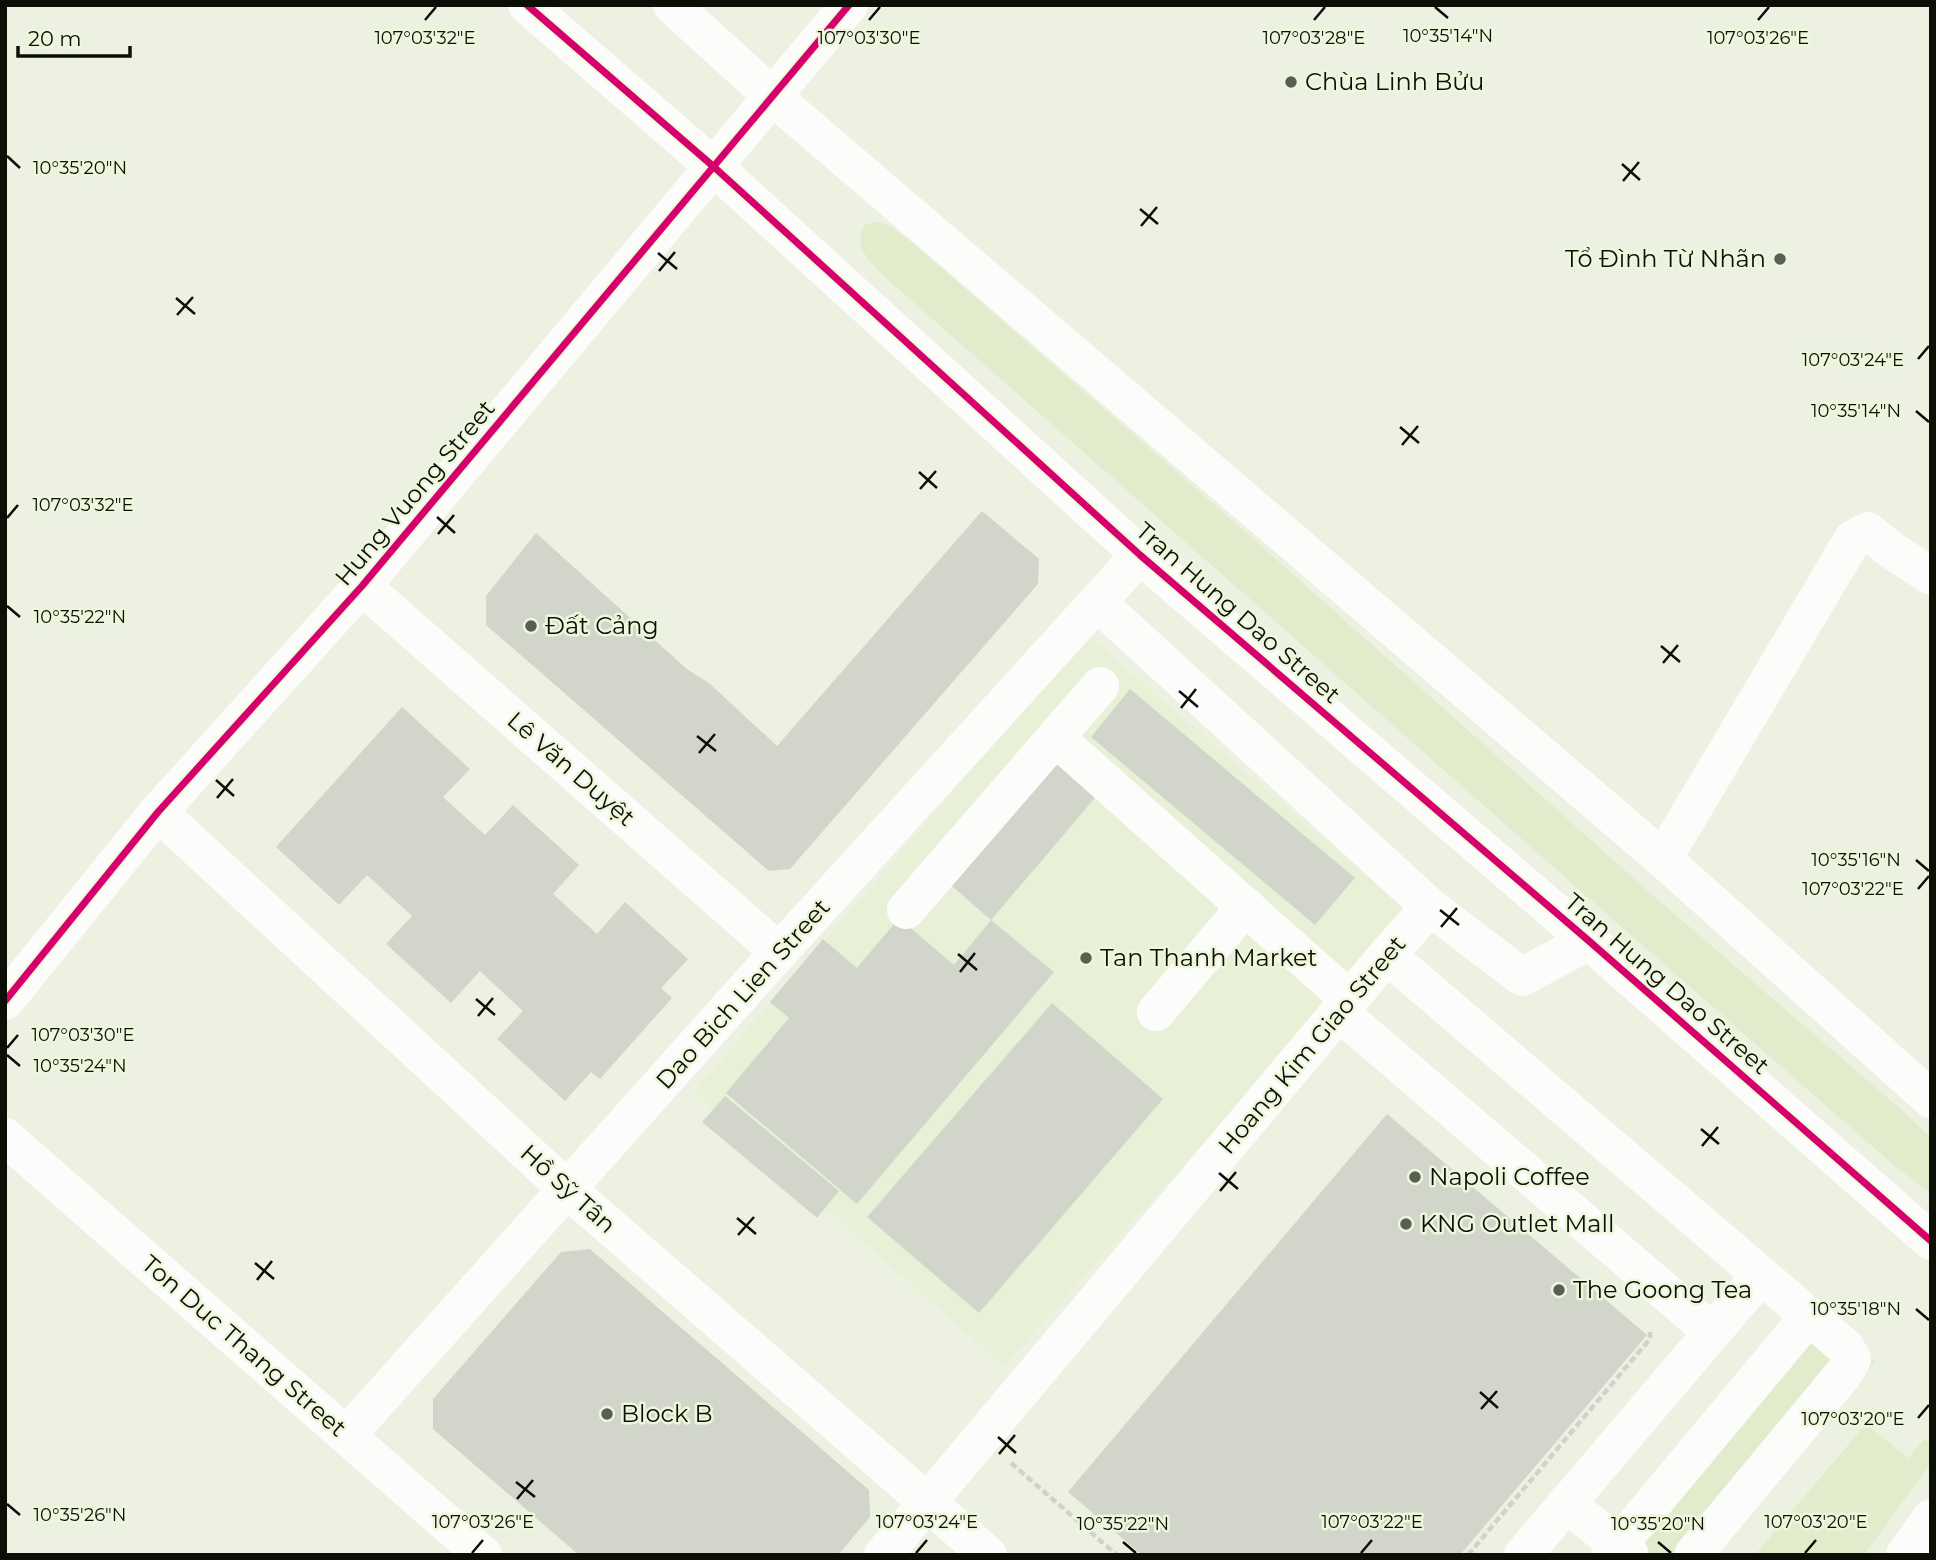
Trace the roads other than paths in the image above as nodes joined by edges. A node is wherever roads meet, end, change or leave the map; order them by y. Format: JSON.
{"nodes":[{"id":1,"x":527,"y":5,"type":"edge"},
{"id":2,"x":672,"y":5,"type":"edge"},
{"id":3,"x":849,"y":5,"type":"edge"},
{"id":4,"x":773,"y":97,"type":"junction"},
{"id":5,"x":714,"y":167,"type":"junction"},
{"id":6,"x":1140,"y":555,"type":"junction"},
{"id":7,"x":1931,"y":576,"type":"edge"},
{"id":8,"x":362,"y":586,"type":"junction"},
{"id":9,"x":1098,"y":603,"type":"junction"},
{"id":10,"x":1100,"y":687,"type":"dead end"},
{"id":11,"x":1056,"y":738,"type":"junction"},
{"id":12,"x":158,"y":813,"type":"junction"},
{"id":13,"x":1662,"y":859,"type":"junction"},
{"id":14,"x":1247,"y":906,"type":"junction"},
{"id":15,"x":1430,"y":907,"type":"junction"},
{"id":16,"x":906,"y":910,"type":"dead end"},
{"id":17,"x":1589,"y":941,"type":"junction"},
{"id":18,"x":779,"y":952,"type":"junction"},
{"id":19,"x":1387,"y":955,"type":"junction"},
{"id":20,"x":5,"y":1001,"type":"edge"},
{"id":21,"x":1345,"y":1006,"type":"junction"},
{"id":22,"x":1156,"y":1012,"type":"dead end"},
{"id":23,"x":1931,"y":1099,"type":"edge"},
{"id":24,"x":5,"y":1137,"type":"edge"},
{"id":25,"x":568,"y":1190,"type":"junction"},
{"id":26,"x":1931,"y":1241,"type":"edge"},
{"id":27,"x":1761,"y":1275,"type":"junction"},
{"id":28,"x":1809,"y":1316,"type":"junction"},
{"id":29,"x":1712,"y":1331,"type":"junction"},
{"id":30,"x":347,"y":1435,"type":"junction"},
{"id":31,"x":926,"y":1502,"type":"junction"},
{"id":32,"x":1566,"y":1503,"type":"junction"},
{"id":33,"x":1931,"y":1518,"type":"edge"},
{"id":34,"x":1620,"y":1551,"type":"edge"},
{"id":35,"x":483,"y":1555,"type":"edge"},
{"id":36,"x":883,"y":1555,"type":"edge"},
{"id":37,"x":988,"y":1555,"type":"edge"},
{"id":38,"x":1523,"y":1555,"type":"edge"},
{"id":39,"x":1693,"y":1555,"type":"edge"},
{"id":40,"x":1905,"y":1555,"type":"edge"}],
"edges":[{"from":1,"to":5,"type":"street","name":"Tran Hung Dao Street"},
{"from":2,"to":4,"type":"street"},
{"from":3,"to":4,"type":"street","name":"Hung Vuong Street"},
{"from":4,"to":5,"type":"street","name":"Hung Vuong Street"},
{"from":4,"to":13,"type":"street"},
{"from":5,"to":6,"type":"street","name":"Tran Hung Dao Street"},
{"from":5,"to":8,"type":"street","name":"Hung Vuong Street"},
{"from":6,"to":9,"type":"street","name":"Dao Bich Lien Street"},
{"from":6,"to":17,"type":"street","name":"Tran Hung Dao Street"},
{"from":7,"to":13,"type":"street"},
{"from":8,"to":12,"type":"street","name":"Hung Vuong Street"},
{"from":8,"to":18,"type":"street","name":"Lê Văn Duyệt"},
{"from":9,"to":15,"type":"street"},
{"from":9,"to":18,"type":"street","name":"Dao Bich Lien Street"},
{"from":10,"to":11,"type":"street"},
{"from":11,"to":14,"type":"street"},
{"from":11,"to":16,"type":"street"},
{"from":12,"to":20,"type":"street","name":"Hung Vuong Street"},
{"from":12,"to":25,"type":"street","name":"Hồ Sỹ Tân"},
{"from":13,"to":23,"type":"street"},
{"from":14,"to":21,"type":"street"},
{"from":14,"to":22,"type":"street"},
{"from":15,"to":17,"type":"street"},
{"from":15,"to":19,"type":"street","name":"Hoang Kim Giao Street"},
{"from":17,"to":26,"type":"street","name":"Tran Hung Dao Street"},
{"from":18,"to":25,"type":"street","name":"Dao Bich Lien Street"},
{"from":19,"to":21,"type":"street","name":"Hoang Kim Giao Street"},
{"from":19,"to":27,"type":"street"},
{"from":21,"to":29,"type":"street"},
{"from":21,"to":31,"type":"street","name":"Hoang Kim Giao Street"},
{"from":24,"to":30,"type":"street","name":"Ton Duc Thang Street"},
{"from":25,"to":30,"type":"street","name":"Dao Bich Lien Street"},
{"from":25,"to":31,"type":"street","name":"Hồ Sỹ Tân"},
{"from":27,"to":28,"type":"street"},
{"from":27,"to":29,"type":"street"},
{"from":28,"to":34,"type":"street"},
{"from":28,"to":39,"type":"street"},
{"from":29,"to":32,"type":"street"},
{"from":30,"to":35,"type":"street","name":"Ton Duc Thang Street"},
{"from":31,"to":36,"type":"street","name":"Hoang Kim Giao Street"},
{"from":31,"to":37,"type":"street","name":"Hồ Sỹ Tân"},
{"from":32,"to":34,"type":"street"},
{"from":32,"to":38,"type":"street"},
{"from":33,"to":40,"type":"street"}]}
